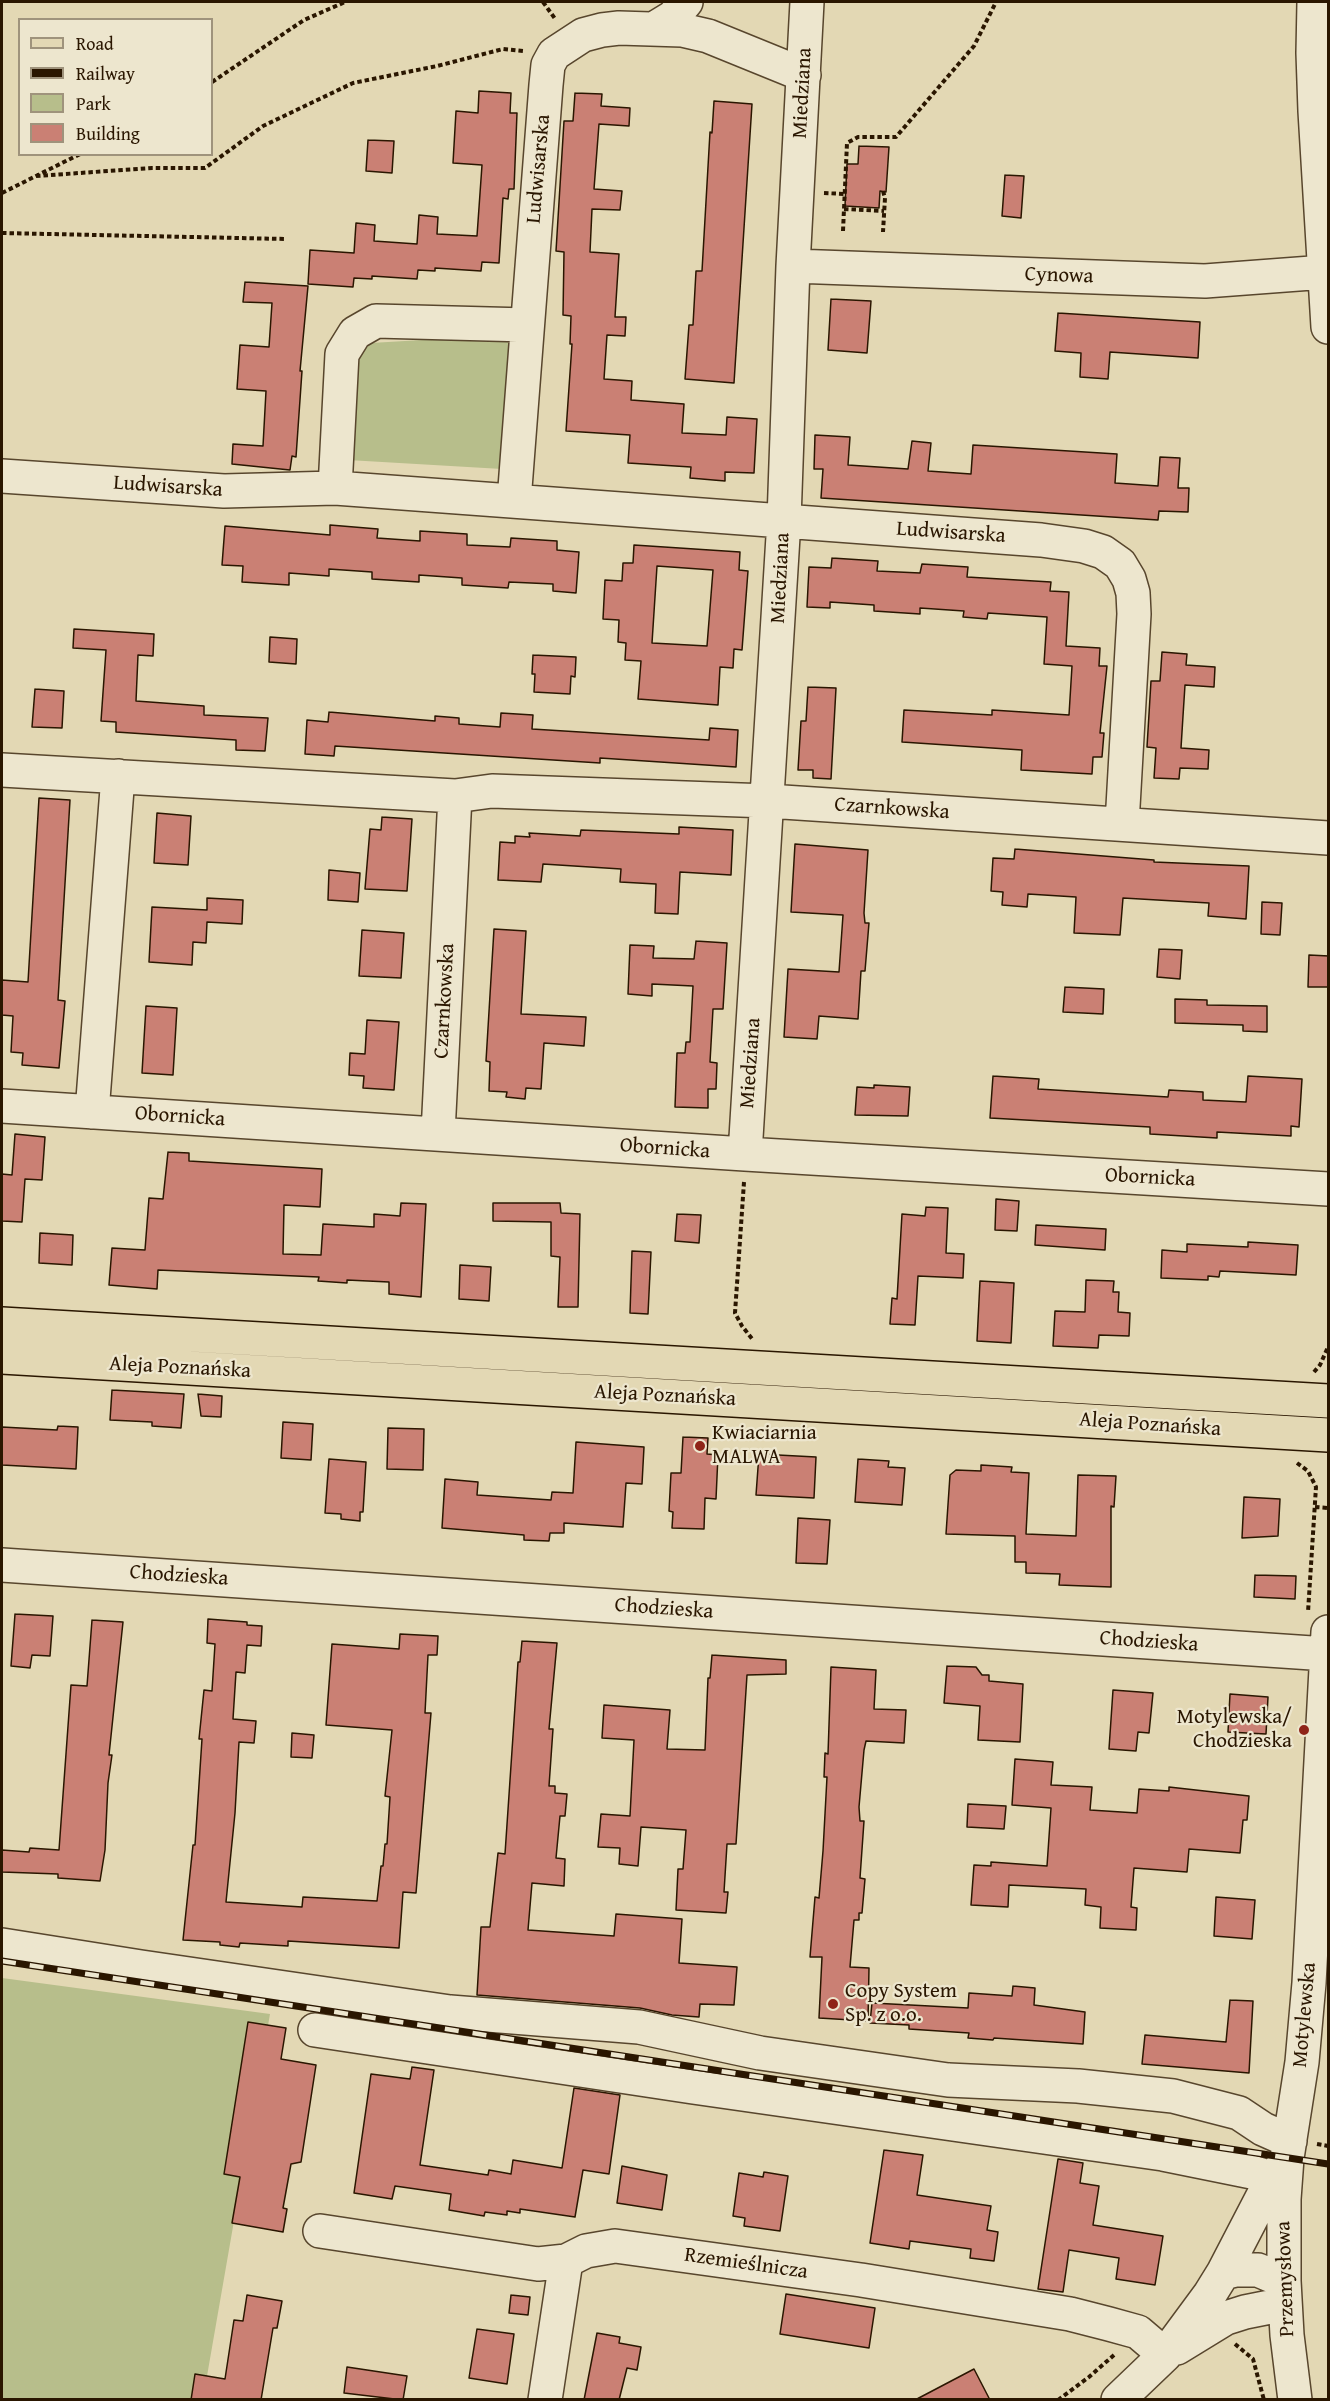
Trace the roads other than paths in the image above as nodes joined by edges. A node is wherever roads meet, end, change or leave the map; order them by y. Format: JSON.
{"nodes":[{"id":1,"x":686,"y":2,"type":"edge"},
{"id":2,"x":807,"y":2,"type":"edge"},
{"id":3,"x":1314,"y":2,"type":"edge"},
{"id":4,"x":655,"y":28,"type":"junction"},
{"id":5,"x":804,"y":75,"type":"junction"},
{"id":6,"x":793,"y":266,"type":"junction"},
{"id":7,"x":1325,"y":272,"type":"junction"},
{"id":8,"x":526,"y":325,"type":"junction"},
{"id":9,"x":1329,"y":327,"type":"edge"},
{"id":10,"x":2,"y":476,"type":"edge"},
{"id":11,"x":335,"y":488,"type":"junction"},
{"id":12,"x":514,"y":501,"type":"junction"},
{"id":13,"x":784,"y":520,"type":"junction"},
{"id":14,"x":2,"y":770,"type":"edge"},
{"id":15,"x":118,"y":776,"type":"junction"},
{"id":16,"x":455,"y":796,"type":"junction"},
{"id":17,"x":768,"y":801,"type":"junction"},
{"id":18,"x":1122,"y":824,"type":"junction"},
{"id":19,"x":1329,"y":838,"type":"edge"},
{"id":20,"x":2,"y":1106,"type":"edge"},
{"id":21,"x":92,"y":1112,"type":"junction"},
{"id":22,"x":438,"y":1133,"type":"junction"},
{"id":23,"x":746,"y":1154,"type":"junction"},
{"id":24,"x":1329,"y":1189,"type":"edge"},
{"id":25,"x":2,"y":1324,"type":"edge"},
{"id":26,"x":2,"y":1357,"type":"edge"},
{"id":27,"x":1329,"y":1401,"type":"edge"},
{"id":28,"x":1329,"y":1436,"type":"edge"},
{"id":29,"x":2,"y":1565,"type":"edge"},
{"id":30,"x":1320,"y":1646,"type":"edge"},
{"id":31,"x":2,"y":1945,"type":"edge"},
{"id":32,"x":315,"y":2030,"type":"dead end"},
{"id":33,"x":1284,"y":2159,"type":"junction"},
{"id":34,"x":320,"y":2231,"type":"dead end"},
{"id":35,"x":566,"y":2261,"type":"junction"},
{"id":36,"x":1223,"y":2273,"type":"junction"},
{"id":37,"x":1284,"y":2292,"type":"junction"},
{"id":38,"x":1165,"y":2355,"type":"junction"},
{"id":39,"x":545,"y":2400,"type":"edge"},
{"id":40,"x":1118,"y":2400,"type":"edge"},
{"id":41,"x":1295,"y":2400,"type":"edge"}],
"edges":[{"from":1,"to":4,"type":"street"},
{"from":2,"to":5,"type":"street","name":"Miedziana"},
{"from":3,"to":7,"type":"street"},
{"from":4,"to":5,"type":"street"},
{"from":4,"to":8,"type":"street","name":"Ludwisarska"},
{"from":5,"to":6,"type":"street","name":"Miedziana"},
{"from":6,"to":7,"type":"street","name":"Cynowa"},
{"from":6,"to":13,"type":"street","name":"Miedziana"},
{"from":7,"to":9,"type":"street"},
{"from":8,"to":11,"type":"street"},
{"from":8,"to":12,"type":"street","name":"Ludwisarska"},
{"from":10,"to":11,"type":"street","name":"Ludwisarska"},
{"from":11,"to":12,"type":"street","name":"Ludwisarska"},
{"from":12,"to":13,"type":"street","name":"Ludwisarska"},
{"from":13,"to":17,"type":"street","name":"Miedziana"},
{"from":13,"to":18,"type":"street","name":"Ludwisarska"},
{"from":14,"to":15,"type":"street","name":"Czarnkowska"},
{"from":15,"to":16,"type":"street","name":"Czarnkowska"},
{"from":15,"to":21,"type":"street"},
{"from":16,"to":17,"type":"street","name":"Czarnkowska"},
{"from":16,"to":22,"type":"street","name":"Czarnkowska"},
{"from":17,"to":18,"type":"street","name":"Czarnkowska"},
{"from":17,"to":23,"type":"street","name":"Miedziana"},
{"from":18,"to":19,"type":"street","name":"Czarnkowska"},
{"from":20,"to":21,"type":"street","name":"Obornicka"},
{"from":21,"to":22,"type":"street","name":"Obornicka"},
{"from":22,"to":23,"type":"street","name":"Obornicka"},
{"from":23,"to":24,"type":"street","name":"Obornicka"},
{"from":25,"to":27,"type":"main road","name":"Aleja Poznańska"},
{"from":26,"to":28,"type":"main road","name":"Aleja Poznańska"},
{"from":29,"to":30,"type":"street","name":"Chodzieska"},
{"from":30,"to":33,"type":"street","name":"Motylewska"},
{"from":31,"to":33,"type":"street"},
{"from":32,"to":33,"type":"street"},
{"from":33,"to":36,"type":"street","name":"Motylewska"},
{"from":33,"to":37,"type":"street","name":"Przemysłowa"},
{"from":34,"to":35,"type":"street","name":"Rzemieślnicza"},
{"from":35,"to":38,"type":"street","name":"Rzemieślnicza"},
{"from":35,"to":39,"type":"street"},
{"from":36,"to":37,"type":"street"},
{"from":36,"to":38,"type":"street","name":"Motylewska"},
{"from":37,"to":38,"type":"street","name":"Motylewska"},
{"from":37,"to":41,"type":"street","name":"Przemysłowa"},
{"from":38,"to":40,"type":"street","name":"Motylewska"}]}
